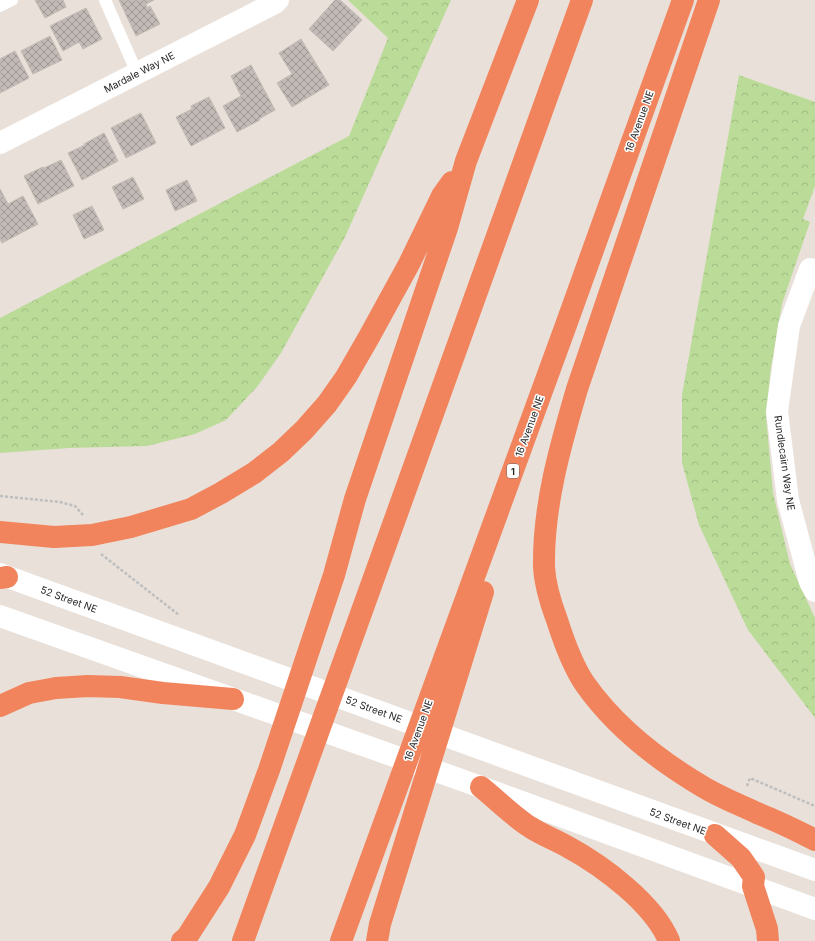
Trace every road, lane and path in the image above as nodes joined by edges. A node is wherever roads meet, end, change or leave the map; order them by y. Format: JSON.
{"nodes":[{"id":1,"x":12,"y":0,"type":"edge"},
{"id":2,"x":105,"y":0,"type":"edge"},
{"id":3,"x":278,"y":0,"type":"edge"},
{"id":4,"x":528,"y":0,"type":"edge"},
{"id":5,"x":582,"y":0,"type":"edge"},
{"id":6,"x":683,"y":0,"type":"edge"},
{"id":7,"x":708,"y":0,"type":"edge"},
{"id":8,"x":0,"y":6,"type":"edge"},
{"id":9,"x":137,"y":73,"type":"junction"},
{"id":10,"x":0,"y":143,"type":"edge"},
{"id":11,"x":466,"y":161,"type":"junction"},
{"id":12,"x":815,"y":270,"type":"edge"},
{"id":13,"x":566,"y":326,"type":"junction"},
{"id":14,"x":0,"y":496,"type":"edge"},
{"id":15,"x":85,"y":519,"type":"dead end"},
{"id":16,"x":0,"y":532,"type":"edge"},
{"id":17,"x":97,"y":549,"type":"dead end"},
{"id":18,"x":2,"y":576,"type":"edge"},
{"id":19,"x":815,"y":591,"type":"edge"},
{"id":20,"x":0,"y":616,"type":"edge"},
{"id":21,"x":185,"y":620,"type":"dead end"},
{"id":22,"x":233,"y":699,"type":"junction"},
{"id":23,"x":0,"y":706,"type":"edge"},
{"id":24,"x":481,"y":787,"type":"junction"},
{"id":25,"x":744,"y":791,"type":"dead end"},
{"id":26,"x":815,"y":806,"type":"edge"},
{"id":27,"x":715,"y":835,"type":"junction"},
{"id":28,"x":815,"y":840,"type":"edge"},
{"id":29,"x":815,"y":870,"type":"edge"},
{"id":30,"x":753,"y":886,"type":"junction"},
{"id":31,"x":815,"y":909,"type":"edge"},
{"id":32,"x":182,"y":941,"type":"edge"},
{"id":33,"x":242,"y":941,"type":"edge"},
{"id":34,"x":340,"y":941,"type":"edge"},
{"id":35,"x":377,"y":941,"type":"edge"},
{"id":36,"x":670,"y":941,"type":"edge"},
{"id":37,"x":768,"y":941,"type":"edge"}],
"edges":[{"from":1,"to":8,"type":"lane"},
{"from":2,"to":9,"type":"lane"},
{"from":3,"to":9,"type":"main road","name":"Mardale Way NE"},
{"from":4,"to":11,"type":"highway"},
{"from":5,"to":33,"type":"highway"},
{"from":6,"to":13,"type":"highway","name":"16 Avenue NE","number":"1"},
{"from":7,"to":28,"type":"highway"},
{"from":9,"to":10,"type":"main road","name":"Mardale Way NE"},
{"from":11,"to":16,"type":"highway"},
{"from":11,"to":32,"type":"highway"},
{"from":12,"to":19,"type":"main road","name":"Rundlecairn Way NE"},
{"from":13,"to":34,"type":"highway","name":"16 Avenue NE","number":"1"},
{"from":13,"to":35,"type":"highway"},
{"from":14,"to":15,"type":"path"},
{"from":17,"to":21,"type":"path"},
{"from":18,"to":27,"type":"main road","name":"52 Street NE"},
{"from":20,"to":22,"type":"main road"},
{"from":22,"to":23,"type":"highway"},
{"from":22,"to":24,"type":"main road"},
{"from":24,"to":30,"type":"main road"},
{"from":24,"to":36,"type":"highway"},
{"from":25,"to":26,"type":"path"},
{"from":27,"to":29,"type":"main road","name":"52 Street NE"},
{"from":27,"to":30,"type":"highway"},
{"from":30,"to":31,"type":"main road"},
{"from":30,"to":37,"type":"highway"}]}
